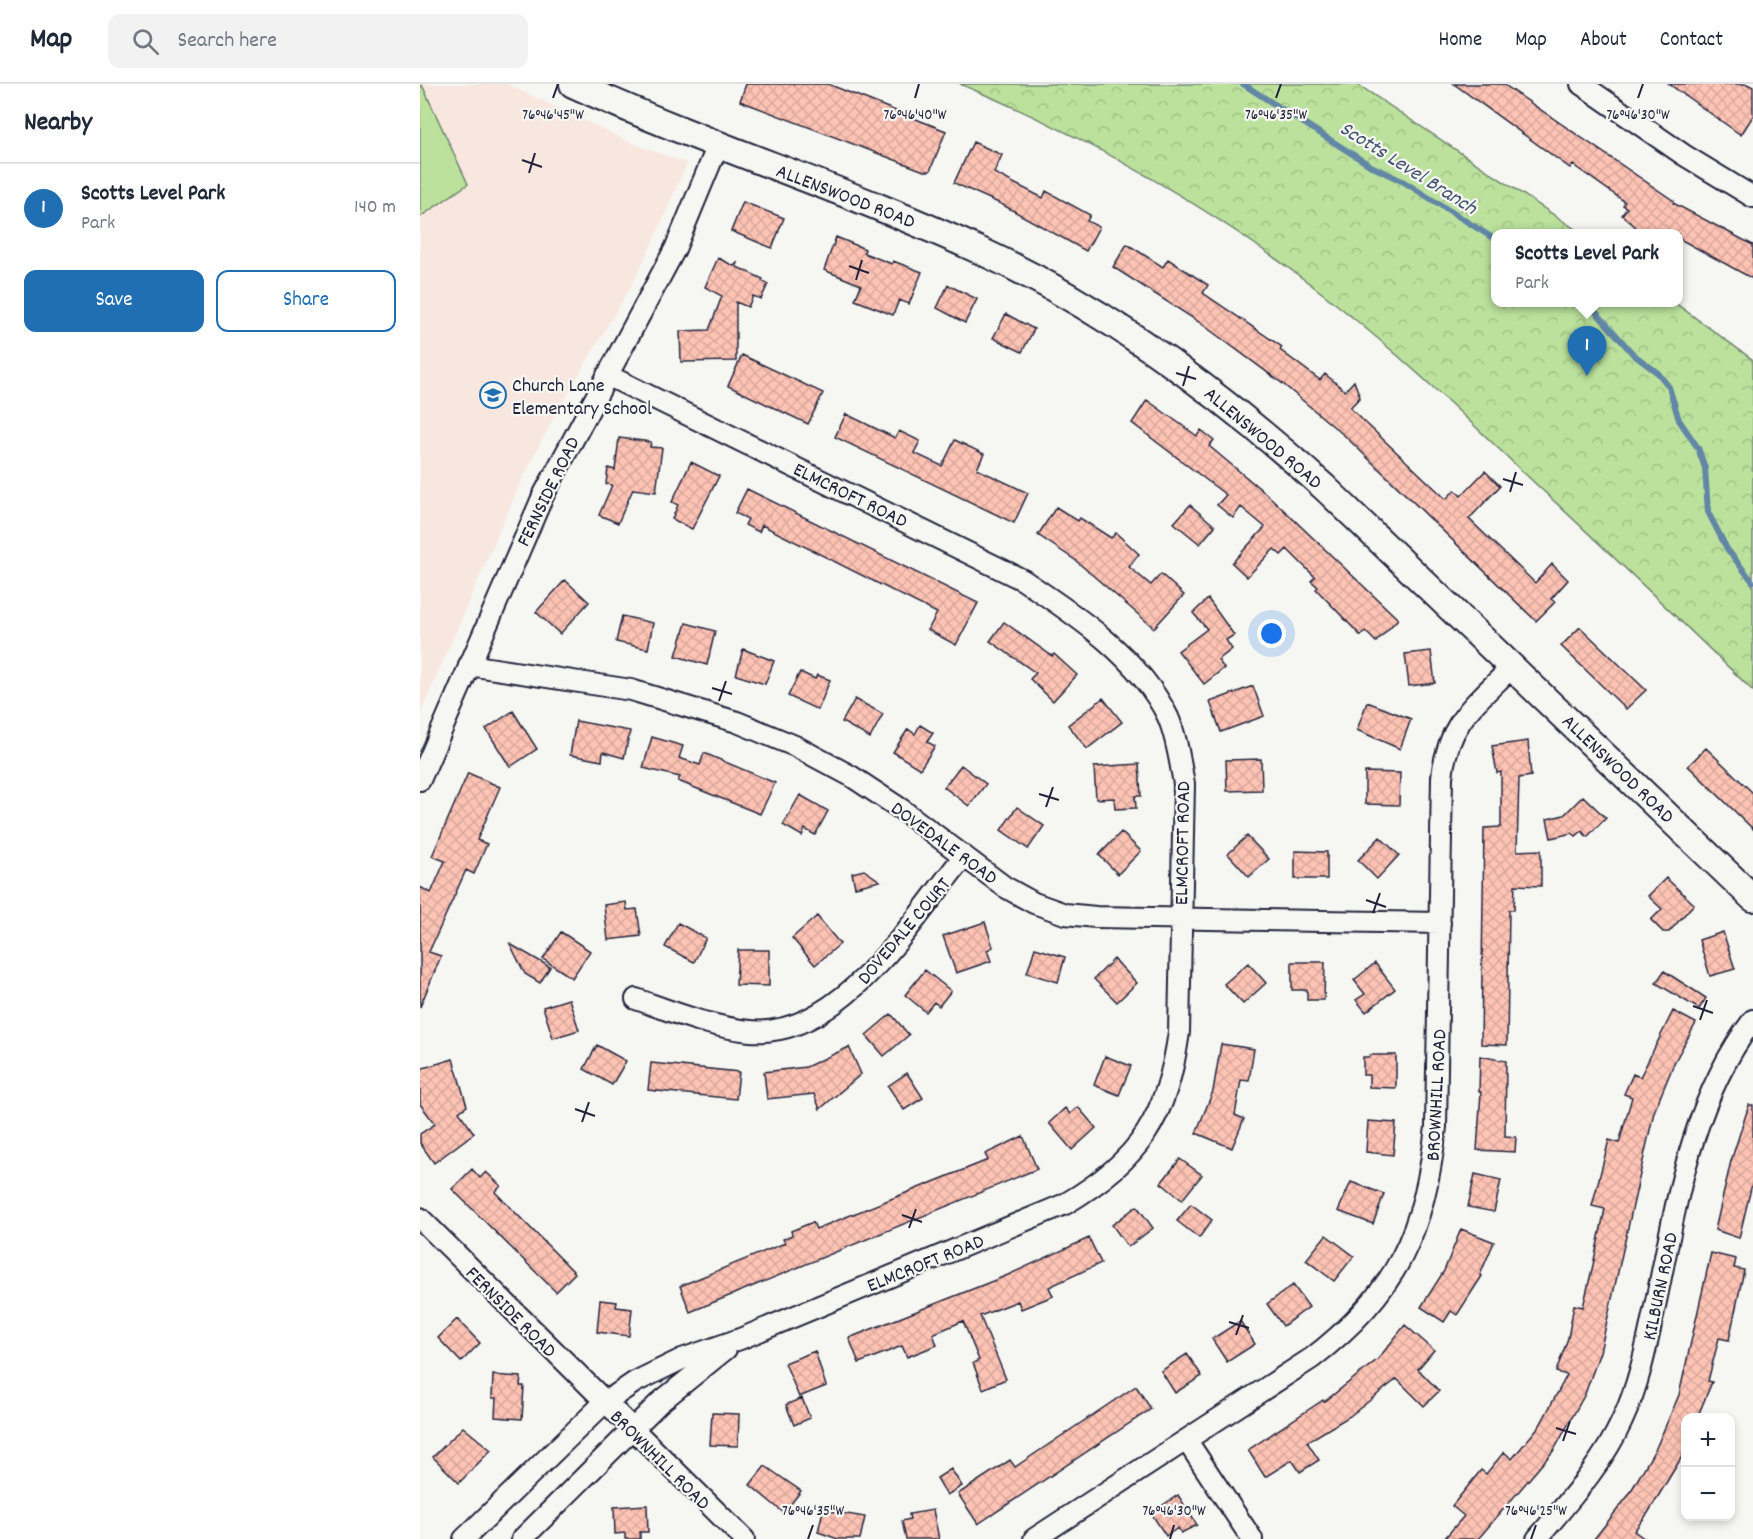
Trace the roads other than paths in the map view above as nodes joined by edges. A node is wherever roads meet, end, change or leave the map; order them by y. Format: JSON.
{"nodes":[{"id":1,"x":573,"y":84,"type":"edge"},
{"id":2,"x":1581,"y":84,"type":"edge"},
{"id":3,"x":718,"y":145,"type":"junction"},
{"id":4,"x":1753,"y":197,"type":"edge"},
{"id":5,"x":607,"y":375,"type":"junction"},
{"id":6,"x":469,"y":665,"type":"junction"},
{"id":7,"x":1513,"y":666,"type":"junction"},
{"id":8,"x":420,"y":780,"type":"edge"},
{"id":9,"x":964,"y":856,"type":"junction"},
{"id":10,"x":1753,"y":898,"type":"edge"},
{"id":11,"x":1180,"y":919,"type":"junction"},
{"id":12,"x":1440,"y":923,"type":"junction"},
{"id":13,"x":636,"y":999,"type":"dead end"},
{"id":14,"x":1753,"y":1020,"type":"edge"},
{"id":15,"x":420,"y":1218,"type":"edge"},
{"id":16,"x":740,"y":1339,"type":"junction"},
{"id":17,"x":604,"y":1403,"type":"junction"},
{"id":18,"x":633,"y":1429,"type":"junction"},
{"id":19,"x":1187,"y":1441,"type":"junction"},
{"id":20,"x":464,"y":1539,"type":"edge"},
{"id":21,"x":522,"y":1539,"type":"edge"},
{"id":22,"x":744,"y":1539,"type":"edge"},
{"id":23,"x":1034,"y":1539,"type":"edge"},
{"id":24,"x":1252,"y":1539,"type":"edge"},
{"id":25,"x":1537,"y":1539,"type":"edge"}],
"edges":[{"from":1,"to":3,"type":"street","name":"ALLENSWOOD ROAD"},
{"from":2,"to":4,"type":"street"},
{"from":3,"to":5,"type":"street","name":"FERNSIDE ROAD"},
{"from":3,"to":7,"type":"street","name":"ALLENSWOOD ROAD"},
{"from":5,"to":6,"type":"street","name":"FERNSIDE ROAD"},
{"from":5,"to":11,"type":"street","name":"ELMCROFT ROAD"},
{"from":6,"to":8,"type":"street","name":"FERNSIDE ROAD"},
{"from":6,"to":9,"type":"street","name":"DOVEDALE ROAD"},
{"from":7,"to":10,"type":"street","name":"ALLENSWOOD ROAD"},
{"from":7,"to":12,"type":"street","name":"BROWNHILL ROAD"},
{"from":9,"to":11,"type":"street","name":"DOVEDALE ROAD"},
{"from":9,"to":13,"type":"street","name":"DOVEDALE COURT"},
{"from":11,"to":12,"type":"street","name":"DOVEDALE ROAD"},
{"from":11,"to":16,"type":"street","name":"ELMCROFT ROAD"},
{"from":12,"to":19,"type":"street","name":"BROWNHILL ROAD"},
{"from":14,"to":25,"type":"street","name":"KILBURN ROAD"},
{"from":15,"to":17,"type":"street","name":"FERNSIDE ROAD"},
{"from":16,"to":17,"type":"street","name":"ELMCROFT ROAD"},
{"from":16,"to":18,"type":"street","name":"ELMCROFT ROAD"},
{"from":17,"to":18,"type":"street","name":"BROWNHILL ROAD"},
{"from":17,"to":20,"type":"street","name":"ELMCROFT ROAD"},
{"from":18,"to":21,"type":"street","name":"ELMCROFT ROAD"},
{"from":18,"to":22,"type":"street","name":"BROWNHILL ROAD"},
{"from":19,"to":23,"type":"street","name":"BROWNHILL ROAD"},
{"from":19,"to":24,"type":"street"}]}
